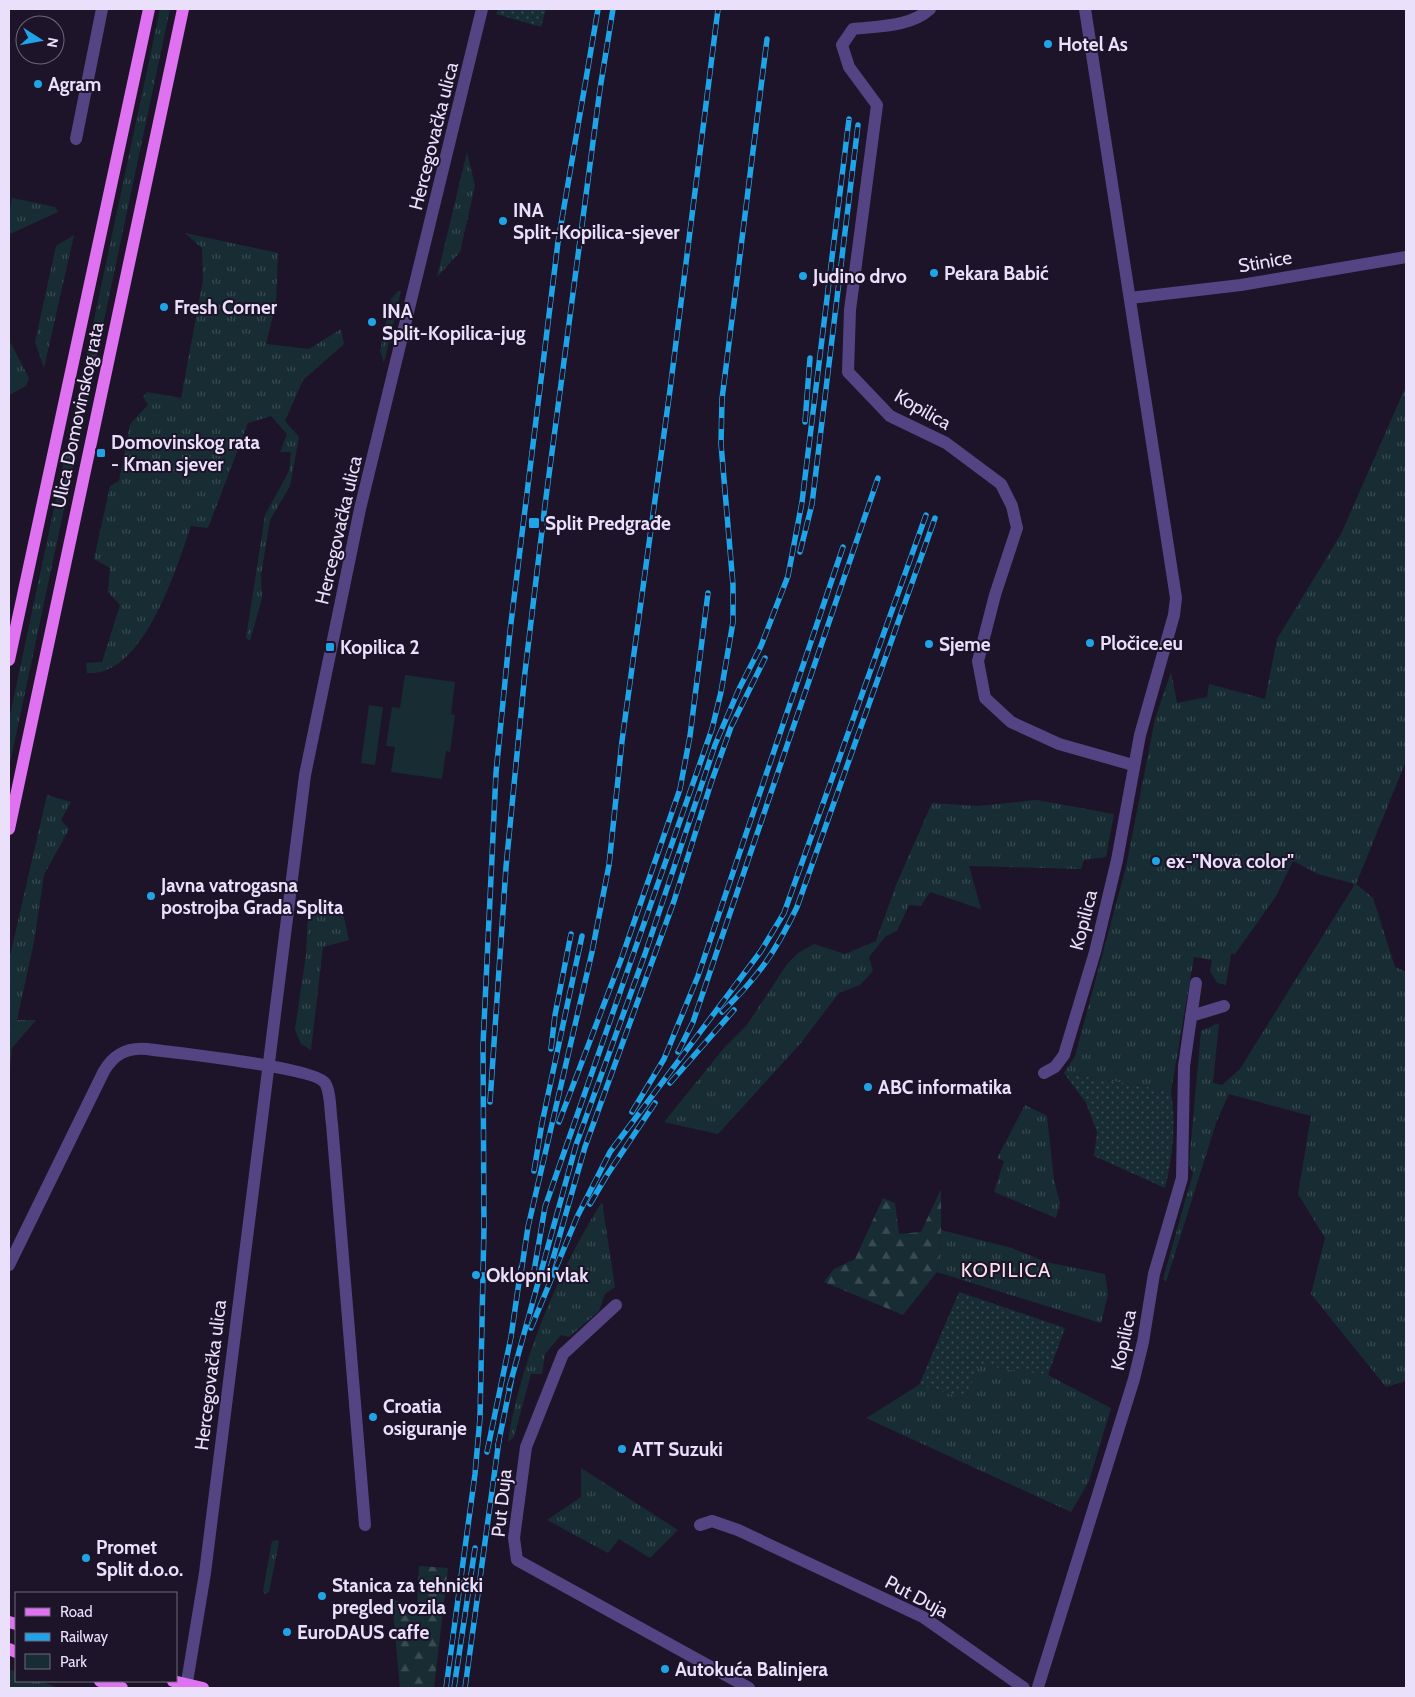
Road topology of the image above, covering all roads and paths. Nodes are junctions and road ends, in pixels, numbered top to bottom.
1 (102, 9) edge
2 (149, 9) edge
3 (183, 9) edge
4 (482, 9) edge
5 (930, 9) edge
6 (1085, 9) edge
7 (76, 138) dead end
8 (1406, 257) edge
9 (1130, 298) junction
10 (9, 660) edge
11 (1133, 765) junction
12 (9, 829) edge
13 (1196, 983) dead end
14 (1224, 1006) dead end
15 (1191, 1016) junction
16 (270, 1066) junction
17 (1044, 1073) dead end
18 (9, 1265) edge
19 (616, 1305) dead end
20 (365, 1525) dead end
21 (700, 1525) dead end
22 (103, 1682) edge
23 (187, 1686) edge
24 (122, 1688) edge
25 (203, 1688) edge
26 (749, 1688) edge
27 (1024, 1688) edge
28 (1037, 1688) edge

1 - 7 street
2 - 10 main road, Ulica Domovinskog rata
3 - 12 main road, Ulica Domovinskog rata
4 - 16 street, Hercegovačka ulica
5 - 11 street, Kopilica
6 - 9 street, Kopilica
8 - 9 street, Stinice
9 - 11 street, Kopilica
11 - 17 street, Kopilica
13 - 15 street, Kopilica
14 - 15 street
15 - 28 street, Kopilica
16 - 18 street
16 - 20 street
16 - 23 street, Hercegovačka ulica
19 - 26 street, Put Duja
21 - 27 street, Put Duja
22 - 24 main road
23 - 25 main road

